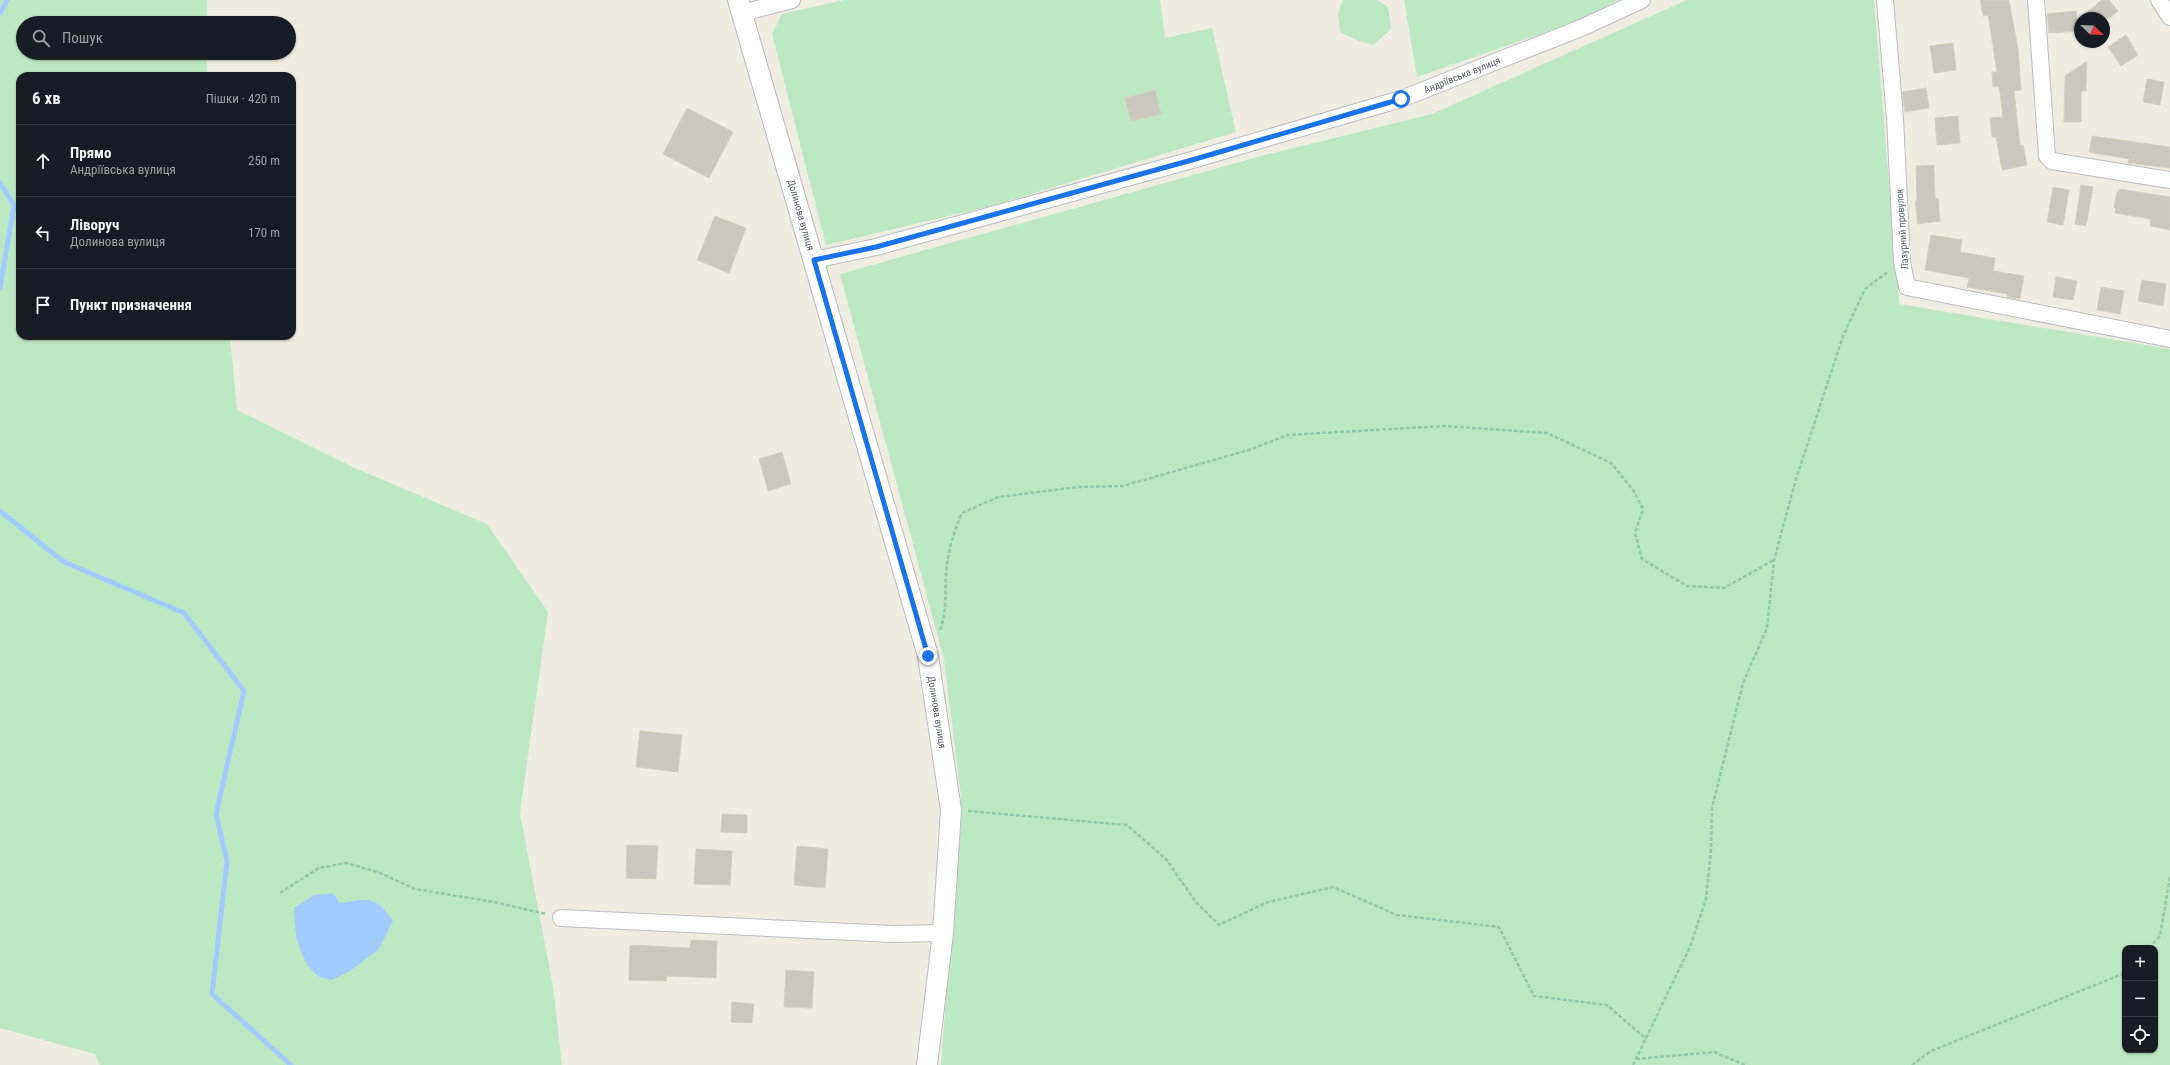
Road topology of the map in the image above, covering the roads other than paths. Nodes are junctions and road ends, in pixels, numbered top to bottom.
1 (792, 0) edge
2 (1642, 0) edge
3 (1885, 0) edge
4 (2036, 0) edge
5 (2159, 0) edge
6 (740, 6) edge
7 (2170, 17) edge
8 (2170, 180) edge
9 (814, 260) junction
10 (2170, 339) edge
11 (561, 918) road end
12 (943, 933) junction
13 (927, 1065) edge

1 - 6 street
2 - 9 street, Андріївська вулиця
3 - 10 street, Лазурний провулок
4 - 8 street
5 - 7 street
6 - 9 street, Долинова вулиця
9 - 12 street, Долинова вулиця
11 - 12 street
12 - 13 street, Долинова вулиця

